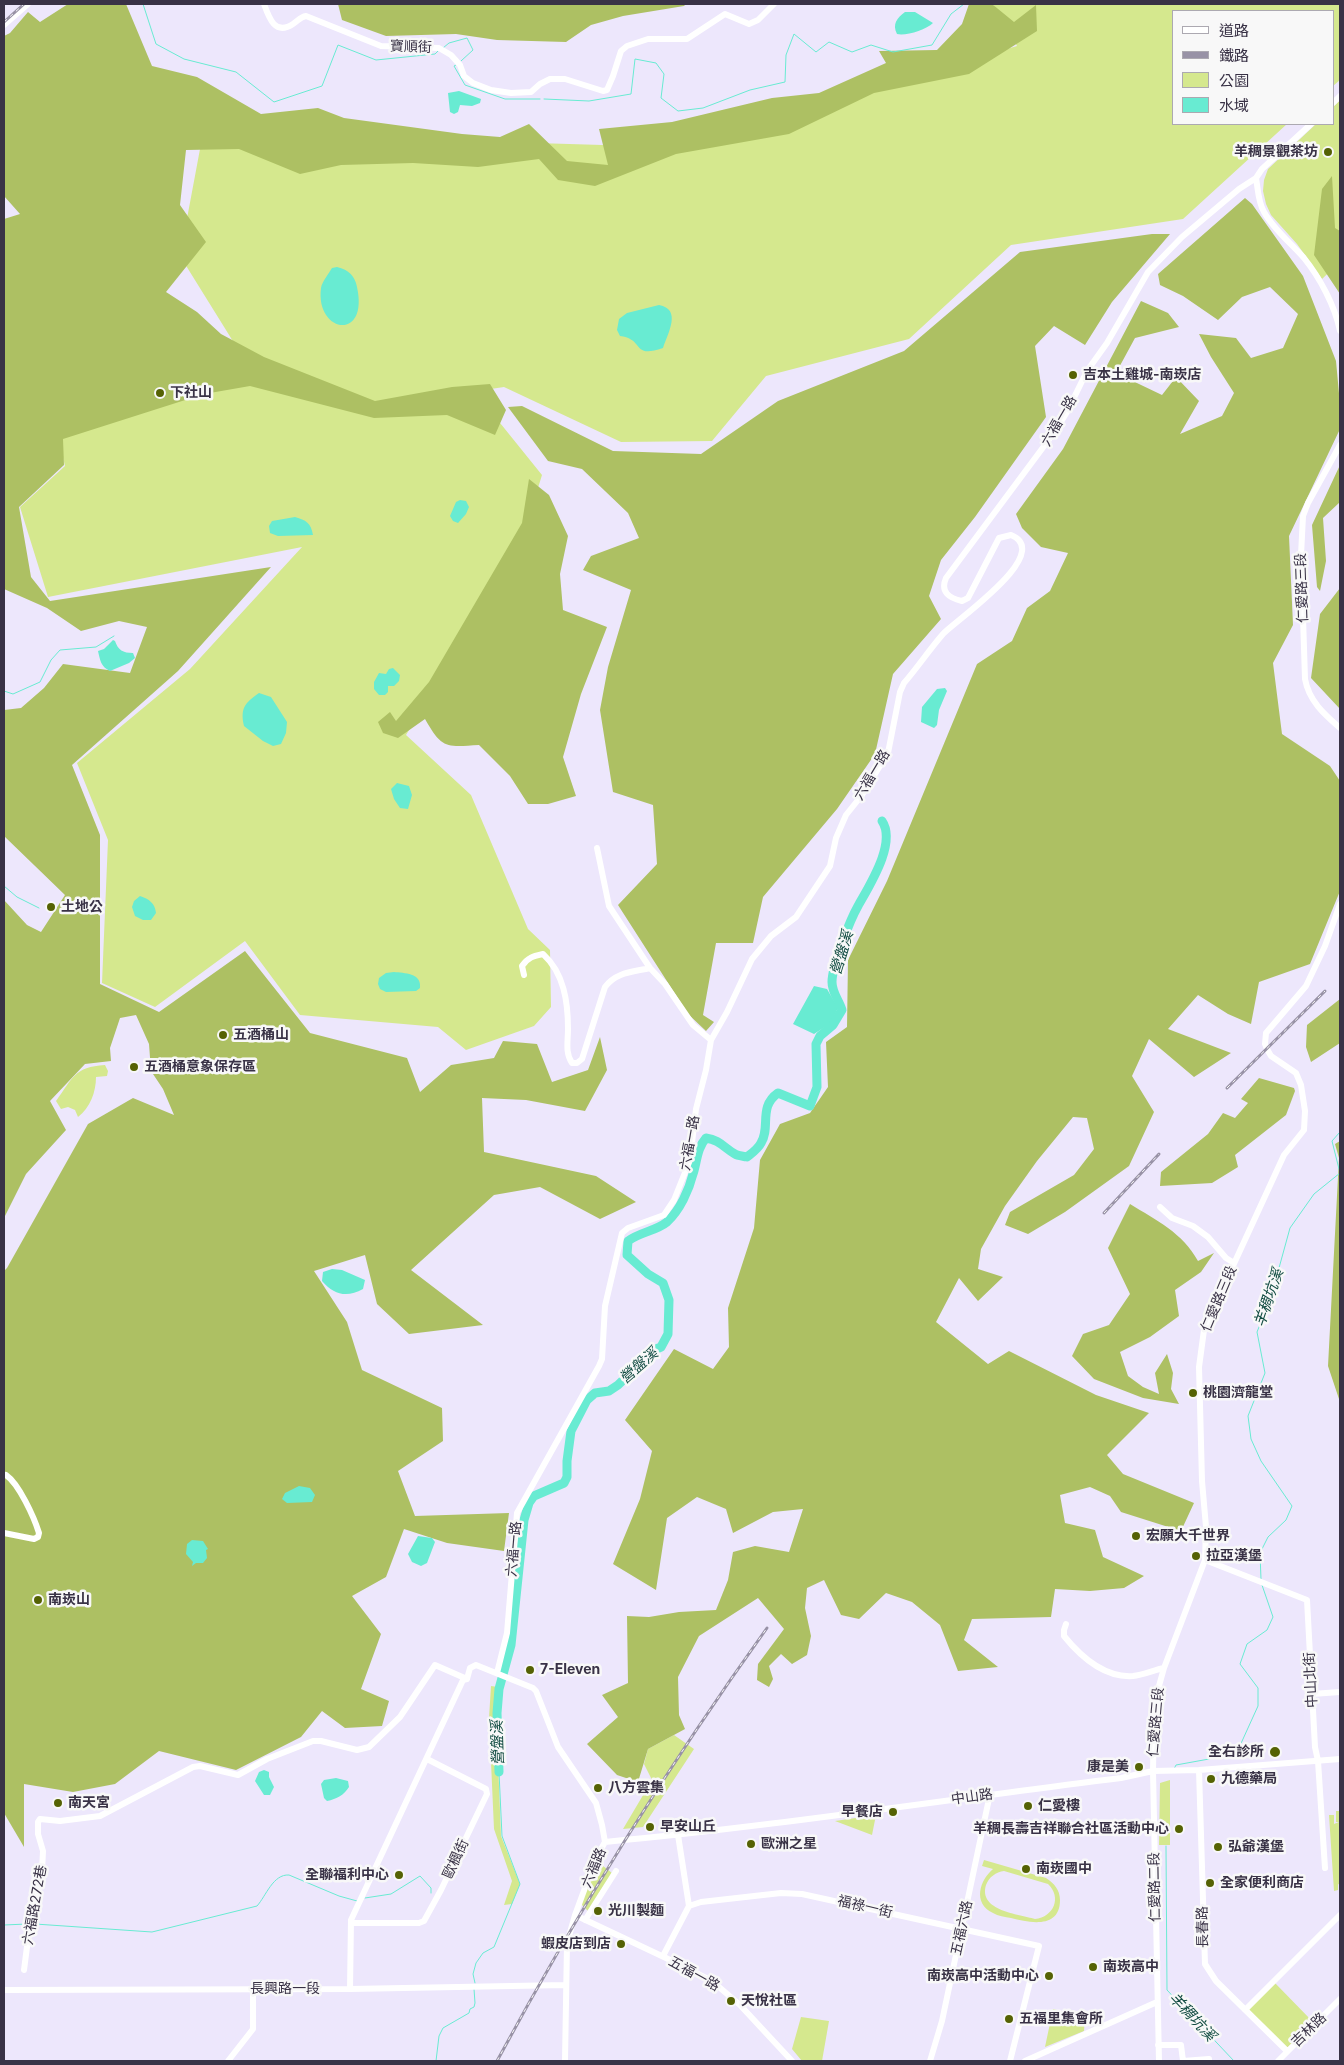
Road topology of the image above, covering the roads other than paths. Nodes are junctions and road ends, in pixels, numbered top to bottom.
1 (28, 4) edge
2 (264, 4) edge
3 (774, 4) edge
4 (4, 25) edge
5 (1310, 125) edge
6 (1256, 178) junction
7 (1340, 331) edge
8 (1340, 445) edge
9 (1340, 728) edge
10 (597, 848) dead end
11 (1340, 904) edge
12 (650, 968) junction
13 (524, 975) dead end
14 (711, 1040) junction
15 (1160, 1207) dead end
16 (1234, 1263) junction
17 (6, 1475) dead end
18 (4, 1533) edge
19 (1205, 1560) junction
20 (1066, 1624) dead end
21 (1164, 1668) junction
22 (497, 1673) junction
23 (467, 1679) junction
24 (1340, 1692) edge
25 (1312, 1694) junction
26 (427, 1759) junction
27 (1340, 1759) edge
28 (1318, 1761) junction
29 (1199, 1770) junction
30 (1153, 1771) junction
31 (990, 1794) junction
32 (678, 1835) junction
33 (605, 1842) junction
34 (1325, 1868) dead end
35 (616, 1871) dead end
36 (689, 1906) junction
37 (575, 1915) junction
38 (1340, 1915) edge
39 (585, 1920) junction
40 (350, 1923) junction
41 (962, 1930) junction
42 (663, 1956) junction
43 (24, 1970) dead end
44 (565, 1985) junction
45 (253, 1989) junction
46 (350, 1989) junction
47 (4, 1990) edge
48 (1340, 1999) edge
49 (1157, 2002) junction
50 (1245, 2010) junction
51 (1158, 2045) junction
52 (1287, 2052) junction
53 (1210, 2059) dead end
54 (228, 2061) edge
55 (565, 2061) edge
56 (792, 2061) edge
57 (930, 2061) edge
58 (1010, 2061) edge
59 (1025, 2061) edge
60 (1159, 2061) edge
61 (1278, 2061) edge

1 - 4 street
2 - 3 street, 寶順街
5 - 6 street, 六福一路
6 - 7 street
6 - 14 street, 六福一路
8 - 9 street, 仁愛路三段
10 - 12 street
11 - 16 street, 仁愛路三段
12 - 13 street
12 - 14 street
14 - 22 street, 六福一路
15 - 16 street
16 - 19 street, 仁愛路三段
17 - 18 street
19 - 21 street, 仁愛路三段
19 - 25 street, 中山北街
20 - 21 street
21 - 30 street, 仁愛路三段
22 - 23 street
22 - 33 street, 六福路
23 - 26 street
23 - 43 street, 六福路272巷
24 - 25 street
25 - 28 street, 中山北街
26 - 40 street
26 - 40 street, 歐楓街
27 - 28 street, 中山路
28 - 29 street, 中山路
28 - 34 street, 中山北街
29 - 30 street, 中山路
29 - 50 street, 長春路
30 - 31 street, 中山路
30 - 49 street, 仁愛路二段
31 - 32 street, 中山路
31 - 41 street, 五福六路
32 - 33 street, 中山路
32 - 36 street
33 - 37 street, 六福路
35 - 39 street
36 - 41 street, 福祿一街
36 - 42 street
37 - 39 street, 五福一路
37 - 44 street, 六福路
38 - 50 street
39 - 42 street, 五福一路
40 - 46 street
41 - 57 street, 五福六路
41 - 58 street, 福祿一街
42 - 56 street, 五福一路
44 - 46 street, 長興路一段
44 - 55 street, 六福路
45 - 46 street, 長興路一段
45 - 47 street, 長興路一段
45 - 54 street
48 - 52 street, 吉林路
49 - 51 street, 仁愛路二段
49 - 59 street
50 - 52 street, 長春路
51 - 53 street
51 - 60 street, 仁愛路二段
52 - 61 street, 吉林路

